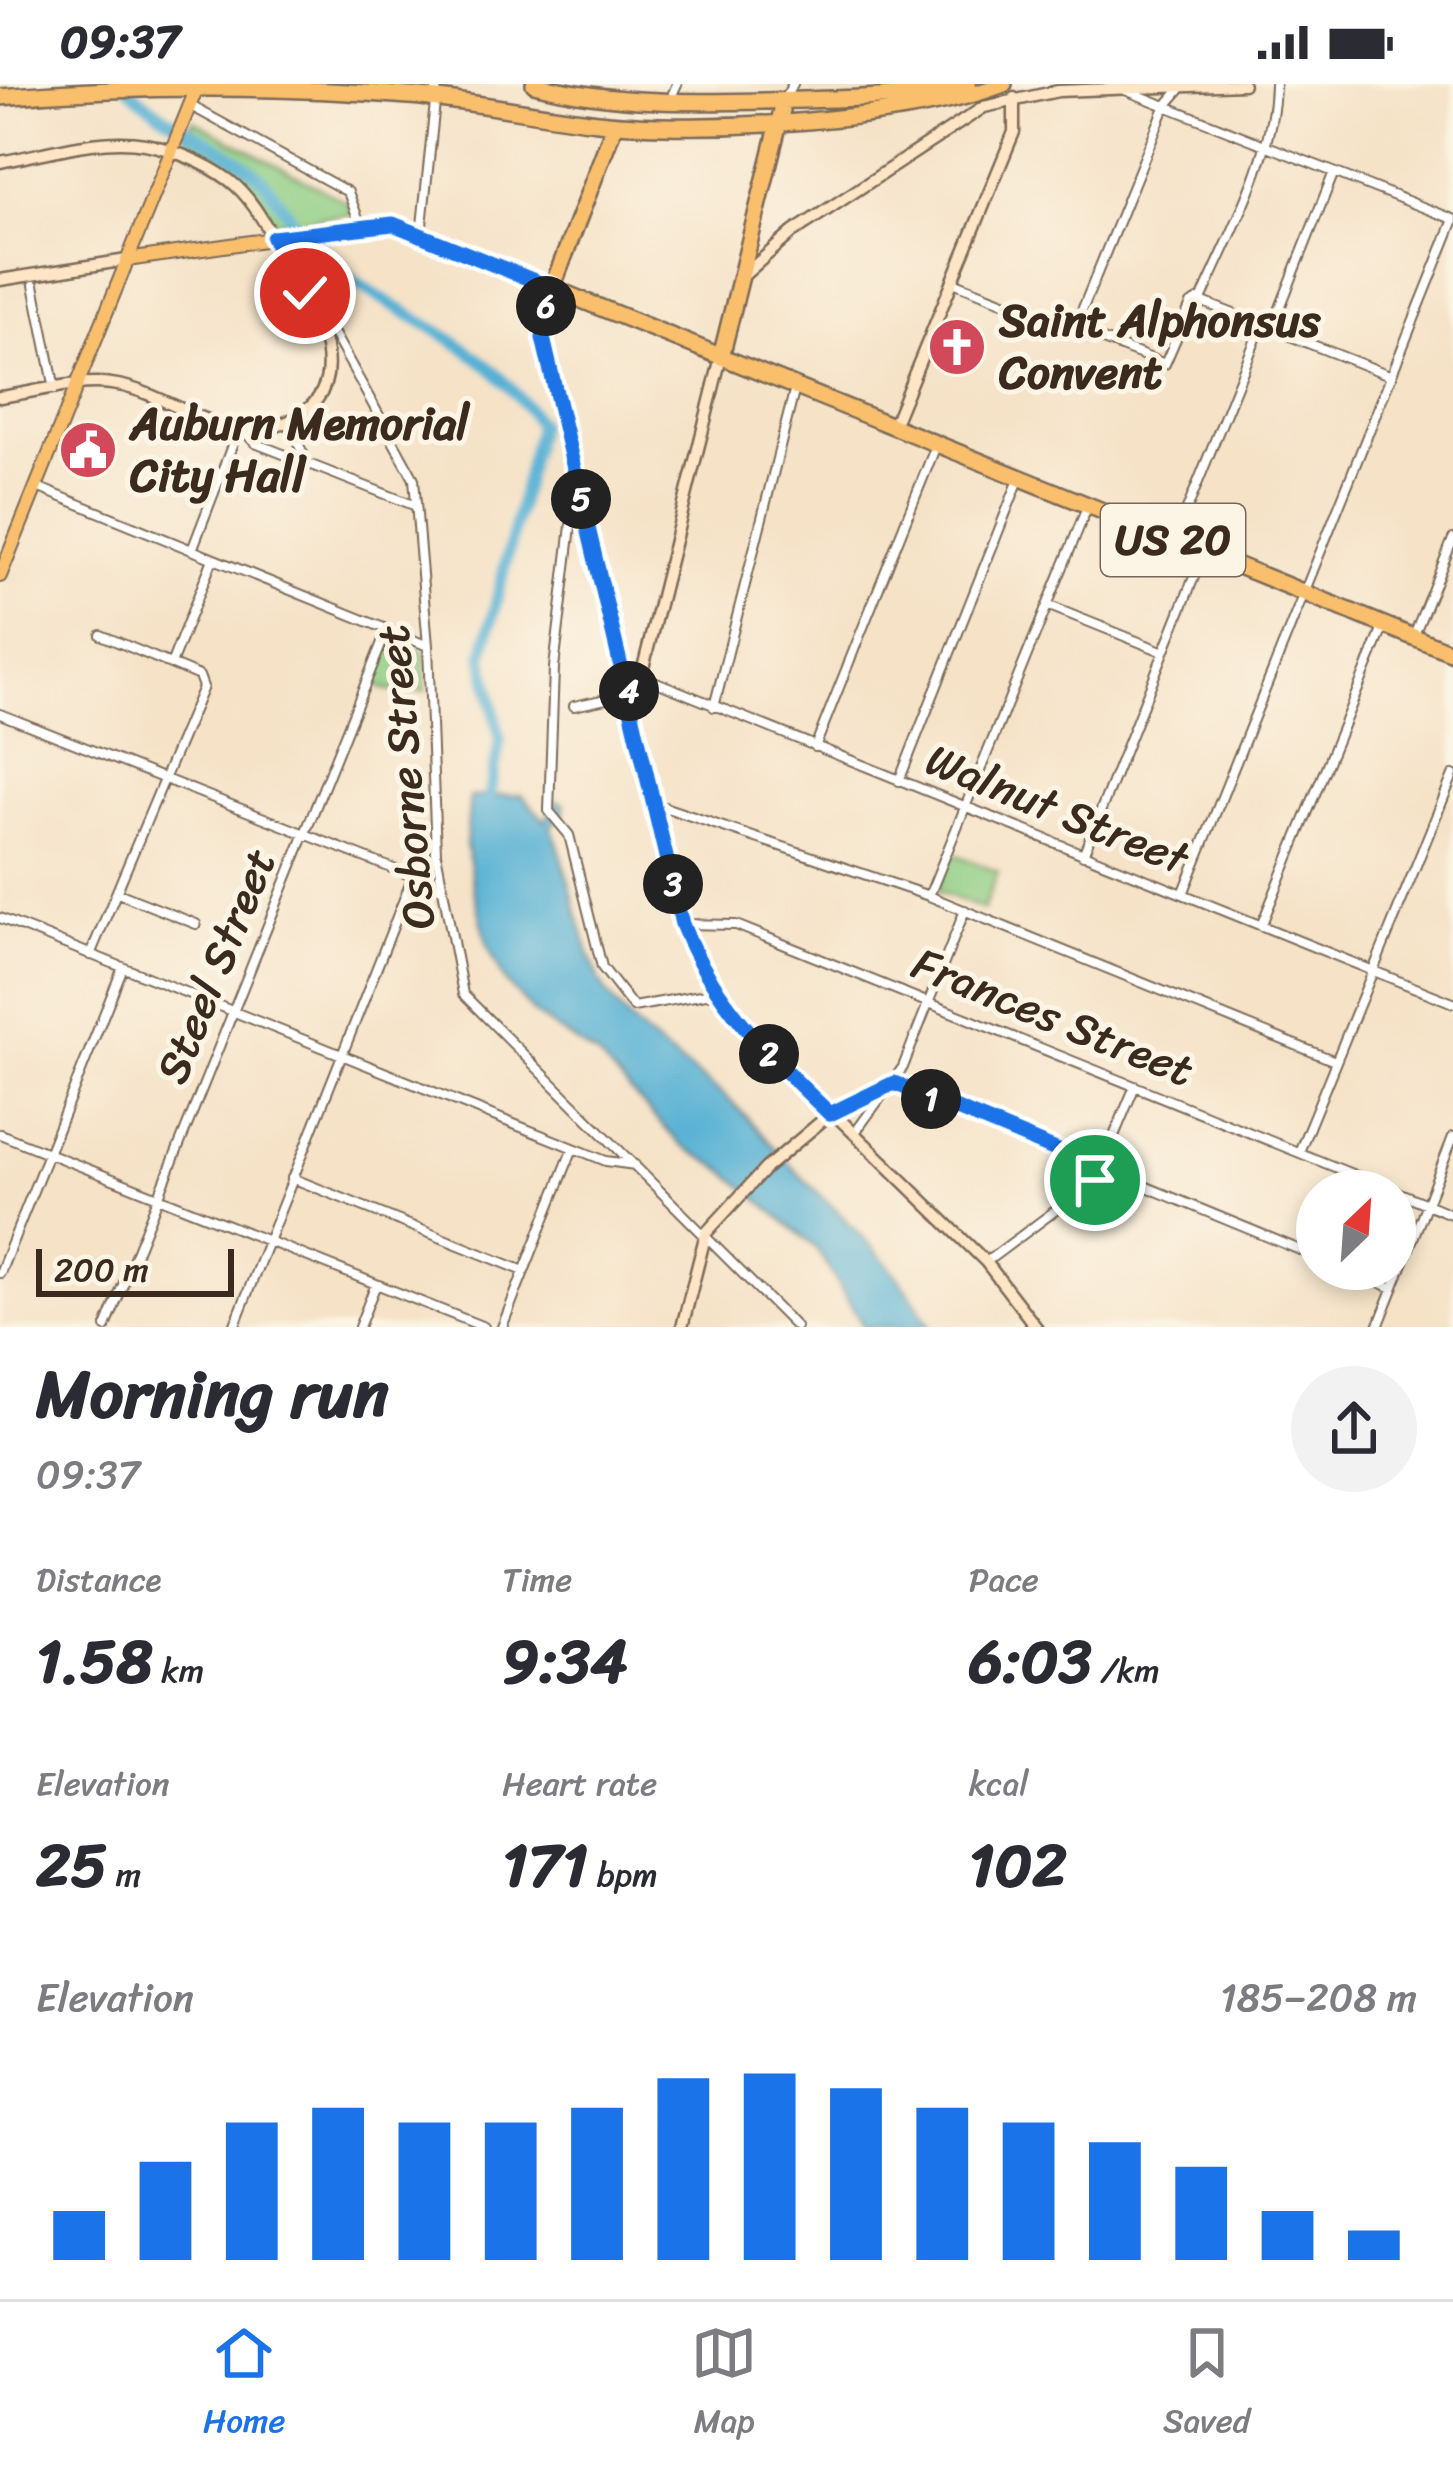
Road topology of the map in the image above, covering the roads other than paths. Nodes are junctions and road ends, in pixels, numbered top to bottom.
1 (534, 84) edge
2 (793, 84) edge
3 (968, 84) edge
4 (1243, 84) edge
5 (1275, 84) edge
6 (198, 85) edge
7 (1183, 85) edge
8 (134, 86) edge
9 (116, 87) edge
10 (1123, 89) junction
11 (436, 91) edge
12 (1009, 91) edge
13 (673, 94) edge
14 (0, 97) edge
15 (784, 100) junction
16 (191, 106) junction
17 (1166, 106) junction
18 (782, 119) junction
19 (615, 124) junction
20 (1264, 144) junction
21 (173, 146) junction
22 (0, 161) edge
23 (1334, 172) junction
24 (1453, 220) edge
25 (361, 226) junction
26 (754, 227) junction
27 (421, 235) junction
28 (788, 236) junction
29 (273, 238) junction
30 (127, 260) junction
31 (0, 280) edge
32 (953, 282) junction
33 (34, 285) dead end
34 (739, 287) junction
35 (552, 288) junction
36 (1198, 300) junction
37 (323, 325) junction
38 (1267, 326) junction
39 (1074, 330) junction
40 (721, 357) junction
41 (1392, 376) junction
42 (77, 385) junction
43 (795, 386) junction
44 (55, 389) junction
45 (0, 398) edge
46 (288, 422) junction
47 (893, 426) junction
48 (241, 430) junction
49 (937, 443) junction
50 (313, 466) junction
51 (1020, 477) junction
52 (577, 482) junction
53 (35, 487) junction
54 (1088, 505) junction
55 (416, 506) junction
56 (1453, 539) edge
57 (1174, 540) junction
58 (192, 550) junction
59 (1204, 552) junction
60 (213, 559) junction
61 (0, 576) edge
62 (1305, 592) junction
63 (1047, 605) junction
64 (1384, 625) junction
65 (387, 630) junction
66 (101, 635) dead end
67 (1414, 637) junction
68 (428, 646) junction
69 (1164, 652) junction
70 (1453, 652) edge
71 (171, 664) junction
72 (631, 676) junction
73 (629, 694) junction
74 (574, 706) dead end
75 (714, 706) junction
76 (0, 714) edge
77 (637, 727) junction
78 (815, 747) junction
79 (1453, 775) edge
80 (166, 781) junction
81 (898, 781) junction
82 (655, 804) junction
83 (964, 807) junction
84 (304, 836) junction
85 (1083, 855) junction
86 (412, 879) junction
87 (442, 888) junction
88 (118, 892) junction
89 (1183, 895) junction
90 (928, 896) junction
91 (965, 910) junction
92 (0, 918) edge
93 (196, 924) dead end
94 (682, 924) junction
95 (1261, 926) junction
96 (90, 955) junction
97 (123, 968) junction
98 (1372, 971) junction
99 (717, 992) junction
100 (928, 1001) junction
101 (1453, 1003) edge
102 (234, 1012) junction
103 (341, 1055) junction
104 (1335, 1061) junction
105 (893, 1086) junction
106 (1135, 1086) junction
107 (830, 1114) junction
108 (0, 1134) edge
109 (853, 1135) junction
110 (1453, 1137) edge
111 (573, 1148) junction
112 (1299, 1152) junction
113 (48, 1154) junction
114 (637, 1166) junction
115 (1102, 1169) junction
116 (1343, 1170) edge
117 (292, 1178) junction
118 (159, 1197) junction
119 (1416, 1200) edge
120 (1426, 1204) junction
121 (1453, 1215) edge
122 (1416, 1229) edge
123 (706, 1233) junction
124 (267, 1240) junction
125 (1296, 1248) edge
126 (986, 1262) junction
127 (524, 1270) junction
128 (0, 1273) edge
129 (376, 1284) junction
130 (1392, 1290) edge
131 (106, 1327) edge
132 (234, 1327) edge
133 (359, 1327) edge
134 (484, 1327) edge
135 (502, 1327) edge
136 (682, 1327) edge
137 (796, 1327) edge
138 (1036, 1327) edge
139 (1378, 1327) edge

1 - 13 highway
2 - 15 street
3 - 15 highway
4 - 7 street
5 - 20 street
6 - 8 highway
6 - 11 highway
6 - 16 main road
7 - 10 street
7 - 17 street
8 - 9 highway
9 - 14 highway
10 - 12 street
10 - 17 street
11 - 19 highway
11 - 27 street
12 - 18 highway
12 - 28 street
12 - 32 street
13 - 15 highway
13 - 19 highway
15 - 18 highway
16 - 21 main road
16 - 25 street
17 - 20 street
17 - 39 street
18 - 19 highway
18 - 26 highway
19 - 35 highway
20 - 23 street
20 - 36 street
21 - 22 street
21 - 29 street
21 - 30 main road
23 - 24 street
23 - 38 street
24 - 41 street
25 - 27 main road
25 - 29 main road
26 - 28 street
26 - 34 highway
27 - 35 main road
28 - 34 street
29 - 30 main road
29 - 37 street
30 - 31 street
30 - 42 main road
32 - 39 street
32 - 47 street
33 - 44 street
34 - 40 highway
35 - 40 highway, US 20
35 - 52 street
36 - 38 street
36 - 39 street
37 - 46 street
37 - 55 street, Osborne Street
38 - 41 street
38 - 57 street
40 - 43 highway, US 20
40 - 72 street
41 - 62 street
42 - 44 street
42 - 48 street
42 - 53 main road
43 - 47 highway, US 20
43 - 75 street
44 - 45 street
46 - 48 street
46 - 50 street
47 - 49 highway, US 20
48 - 50 street
48 - 58 street
49 - 51 highway, US 20
49 - 78 street
50 - 55 street
51 - 54 highway, US 20
51 - 81 street
52 - 72 street
52 - 99 street
53 - 58 street
53 - 61 main road
54 - 57 highway, US 20
54 - 63 street
55 - 68 street, Osborne Street
56 - 67 street
57 - 59 highway, US 20
58 - 60 street
59 - 62 highway, US 20
59 - 69 street
60 - 65 street
60 - 71 street
62 - 64 highway, US 20
62 - 89 street
63 - 69 street
63 - 83 street
64 - 67 highway, US 20
64 - 95 street
65 - 68 street
65 - 84 street, Steel Street
66 - 71 street
67 - 70 highway, US 20
68 - 87 street, Osborne Street
69 - 85 street
71 - 80 street
72 - 73 street
72 - 75 street, Walnut Street
72 - 77 street
73 - 74 street
73 - 77 street
75 - 78 street, Walnut Street
76 - 80 street
77 - 82 street
78 - 81 street, Walnut Street
79 - 98 street
80 - 84 street
80 - 88 street
81 - 83 street, Walnut Street
82 - 90 street
82 - 94 street
83 - 85 street, Walnut Street
83 - 90 street
84 - 86 street
84 - 102 street, Steel Street
85 - 89 street, Walnut Street
86 - 87 street
86 - 103 street
87 - 114 street, Osborne Street
88 - 93 street
88 - 96 street
89 - 95 street, Walnut Street
90 - 91 street
91 - 100 street
91 - 104 street
92 - 96 street
94 - 99 street
94 - 100 street, Frances Street
95 - 98 street, Walnut Street
96 - 97 street
97 - 102 street
97 - 113 street
98 - 101 street, Walnut Street
98 - 104 street
99 - 107 street
100 - 105 street
100 - 106 street, Frances Street
102 - 103 street
102 - 118 street, Steel Street
103 - 111 street
103 - 117 street
104 - 112 street
105 - 107 street
105 - 109 street
105 - 115 street
106 - 112 street, Frances Street
106 - 115 street
107 - 109 street
107 - 123 street
108 - 113 street
109 - 126 street
110 - 120 street
111 - 114 street
111 - 127 street
112 - 116 street, Frances Street
113 - 118 street
113 - 128 street
114 - 123 street, Osborne Street
115 - 125 street
115 - 126 street
117 - 124 street
117 - 127 street
118 - 124 street
118 - 131 street, Steel Street
119 - 120 street, Frances Street
120 - 121 street, Frances Street
120 - 122 street
123 - 136 street
123 - 137 street, Osborne Street
124 - 129 street
124 - 132 street
126 - 138 street
127 - 135 street
129 - 133 street
129 - 134 street
130 - 139 street

